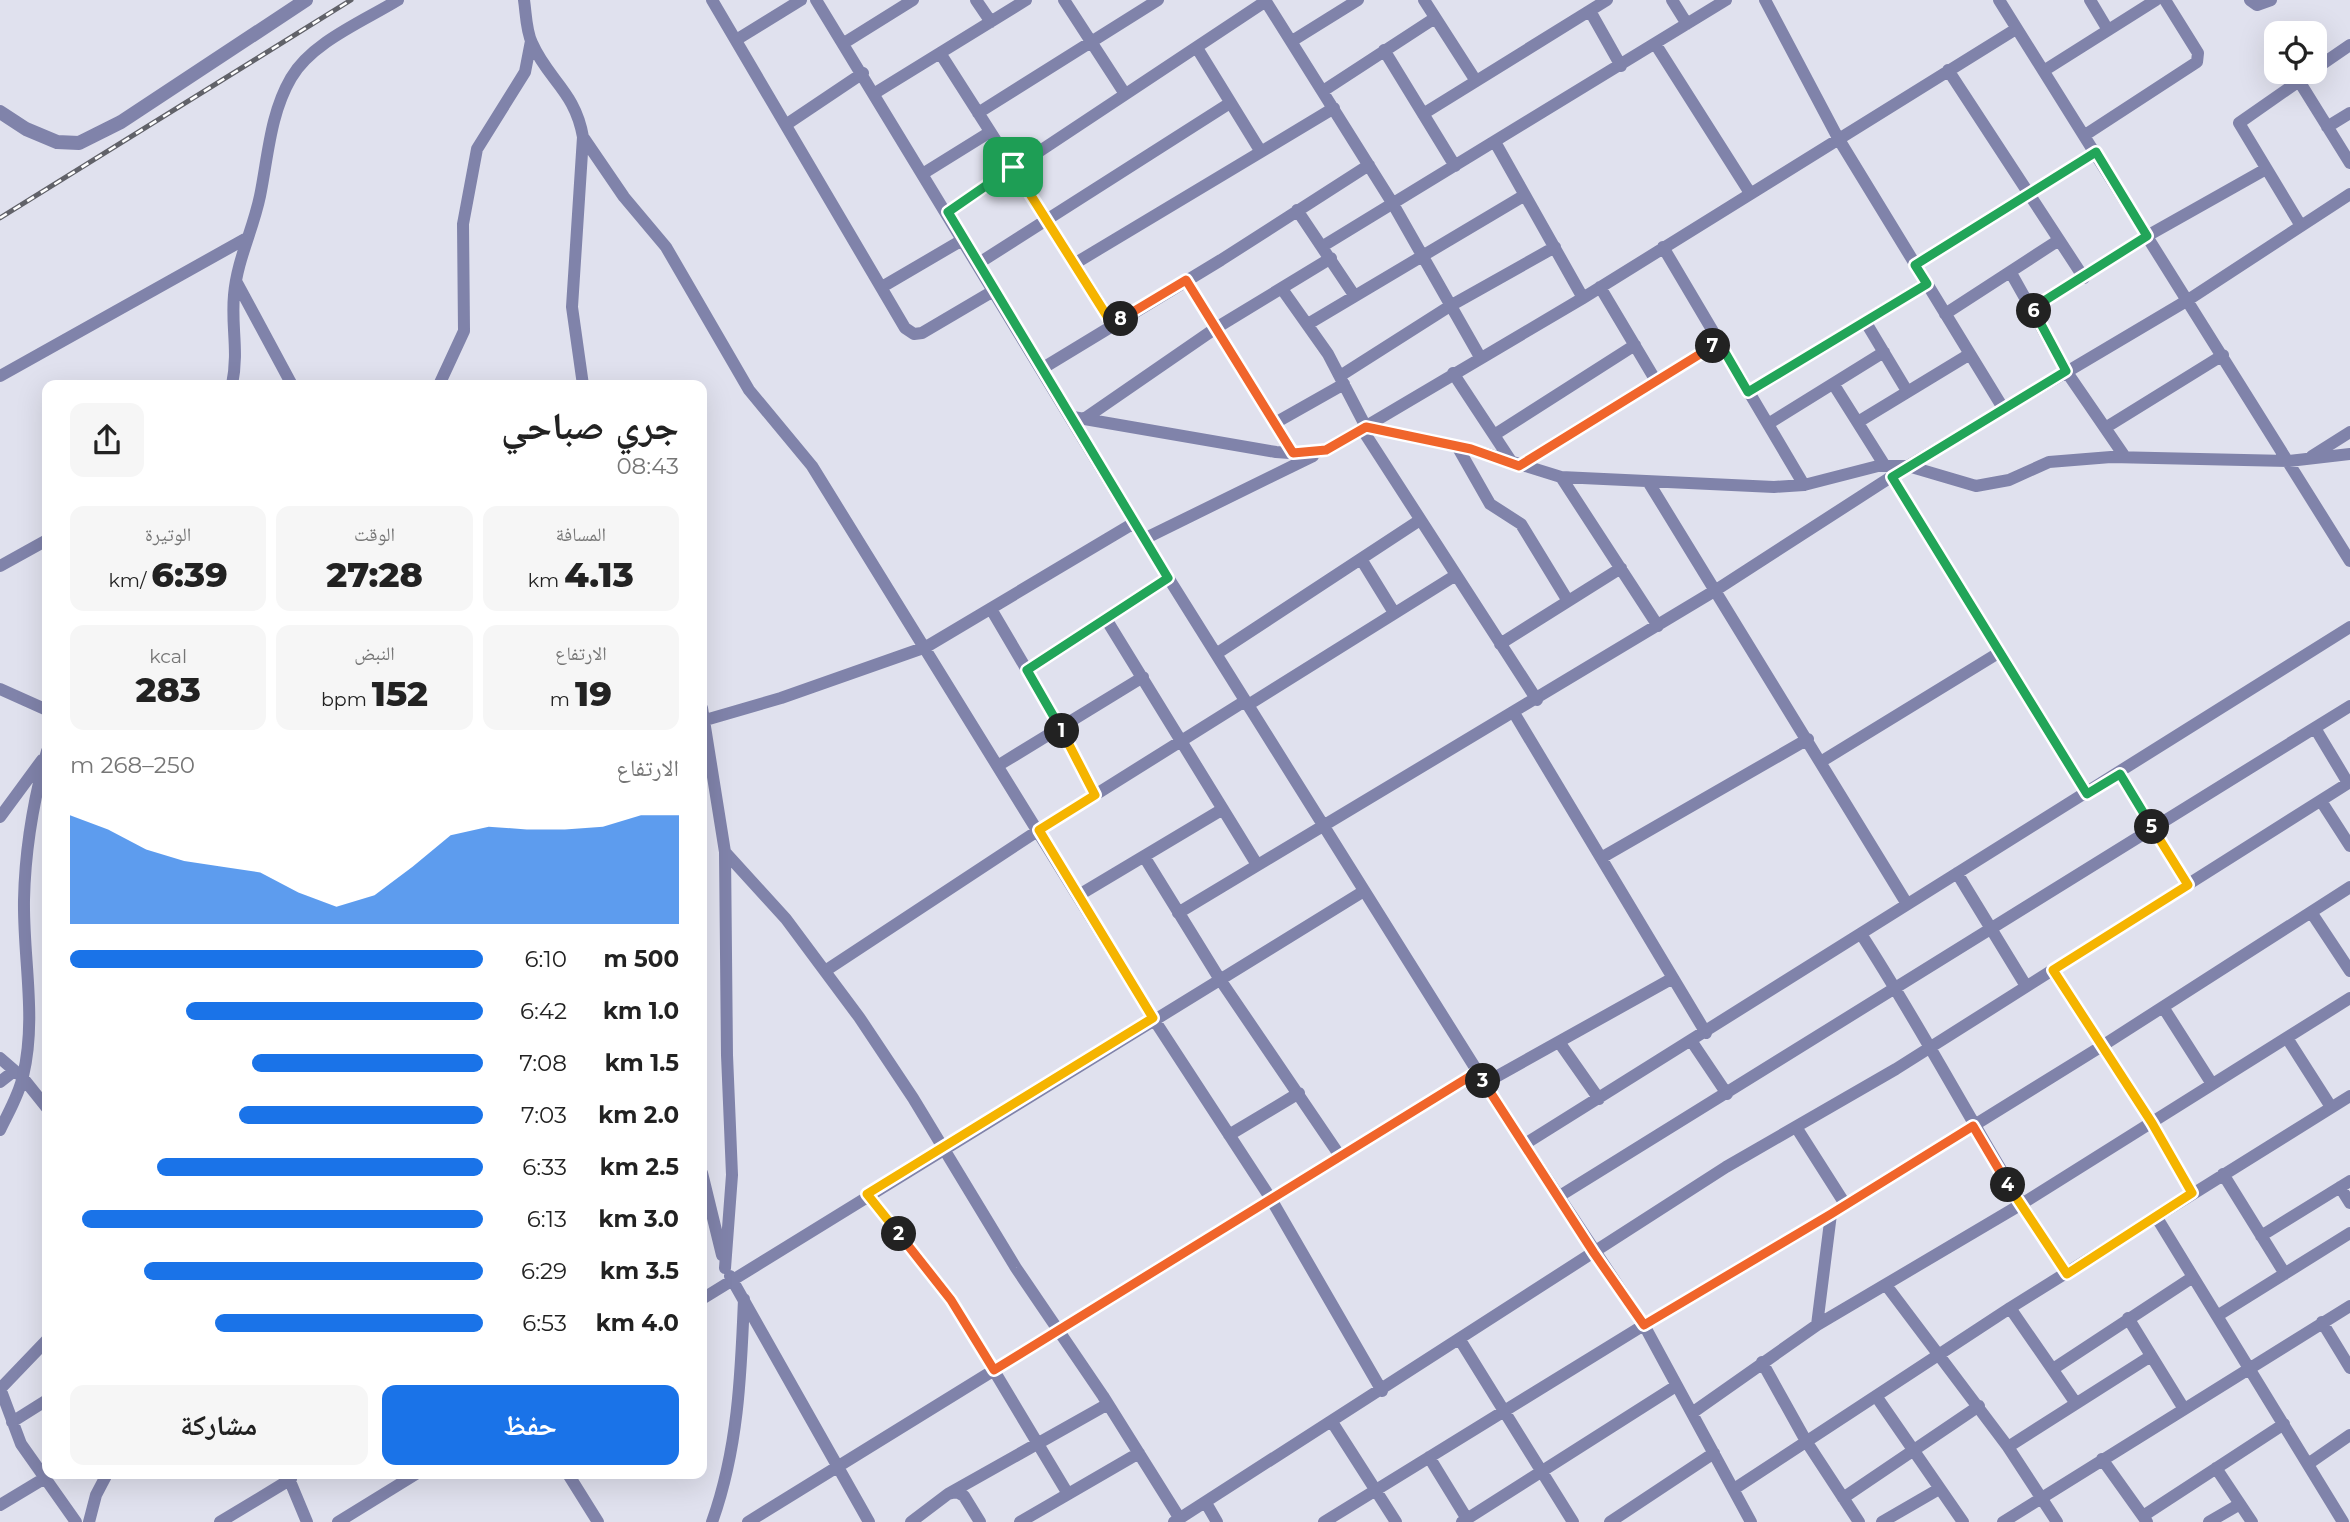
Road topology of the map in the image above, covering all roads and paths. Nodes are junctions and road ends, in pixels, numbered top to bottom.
1 (306, 0) edge
2 (398, 0) edge
3 (524, 0) edge
4 (712, 0) edge
5 (801, 0) edge
6 (817, 0) edge
7 (913, 0) edge
8 (976, 0) edge
9 (1026, 0) edge
10 (1064, 0) edge
11 (1158, 0) edge
12 (1424, 0) edge
13 (1607, 0) edge
14 (1672, 0) edge
15 (1726, 0) edge
16 (1765, 0) edge
17 (1999, 0) edge
18 (2090, 0) edge
19 (2156, 0) edge
20 (2165, 0) edge
21 (2250, 0) edge
22 (2271, 0) edge
23 (1266, 1) edge
24 (1352, 2) edge
25 (1590, 10) junction
26 (1435, 18) junction
27 (990, 22) junction
28 (1687, 24) junction
29 (2016, 29) junction
30 (2108, 30) junction
31 (736, 40) junction
32 (531, 41) junction
33 (1091, 41) junction
34 (1292, 41) junction
35 (844, 43) junction
36 (1656, 45) junction
37 (2350, 45) edge
38 (1197, 48) junction
39 (1384, 50) junction
40 (940, 53) junction
41 (2327, 62) edge
42 (1621, 66) junction
43 (1948, 70) junction
44 (2045, 70) junction
45 (863, 73) junction
46 (1476, 80) junction
47 (2295, 84) edge
48 (2301, 84) edge
49 (1323, 90) junction
50 (875, 93) junction
51 (1125, 94) junction
52 (1230, 103) junction
53 (1334, 108) junction
54 (0, 112) edge
55 (978, 113) junction
56 (2350, 113) edge
57 (1423, 114) junction
58 (787, 124) junction
59 (2327, 127) junction
60 (990, 132) junction
61 (2085, 135) junction
62 (583, 137) junction
63 (1838, 138) junction
64 (1495, 142) junction
65 (1261, 152) junction
66 (2096, 152) junction
67 (2350, 163) edge
68 (1369, 165) junction
69 (1455, 166) junction
70 (1013, 167) junction
71 (2266, 169) junction
72 (924, 173) junction
73 (1749, 193) junction
74 (1525, 194) junction
75 (2030, 194) junction
76 (2350, 194) edge
77 (1393, 204) junction
78 (1297, 210) junction
79 (948, 212) junction
80 (1046, 220) junction
81 (2301, 226) junction
82 (2147, 236) junction
83 (245, 239) junction
84 (964, 239) junction
85 (2059, 240) junction
86 (1323, 246) junction
87 (1555, 247) junction
88 (1663, 247) junction
89 (1422, 256) junction
90 (1331, 258) junction
91 (979, 263) junction
92 (1074, 264) junction
93 (1915, 265) junction
94 (2011, 274) junction
95 (2084, 278) junction
96 (1186, 280) junction
97 (236, 281) junction
98 (1927, 284) junction
99 (882, 287) junction
100 (1600, 287) junction
101 (1282, 289) junction
102 (995, 290) junction
103 (1354, 295) junction
104 (1583, 298) junction
105 (2188, 300) junction
106 (1450, 306) junction
107 (2033, 308) junction
108 (1945, 314) junction
109 (1865, 321) junction
110 (1112, 324) junction
111 (1308, 324) junction
112 (1216, 328) junction
113 (1719, 342) junction
114 (1635, 345) junction
115 (1884, 352) junction
116 (1970, 354) junction
117 (2223, 355) junction
118 (1480, 357) junction
119 (1043, 368) junction
120 (2066, 371) junction
121 (1453, 373) junction
122 (0, 376) edge
123 (233, 380) edge
124 (289, 380) edge
125 (441, 380) edge
126 (582, 380) edge
127 (1342, 380) junction
128 (1656, 381) junction
129 (1834, 385) junction
130 (1907, 391) junction
131 (1748, 392) junction
132 (2003, 408) junction
133 (1078, 418) junction
134 (1858, 422) junction
135 (1275, 423) junction
136 (1768, 424) junction
137 (1364, 428) junction
138 (2105, 428) junction
139 (2350, 432) edge
140 (1494, 435) junction
141 (1458, 446) junction
142 (1326, 450) junction
143 (1293, 453) junction
144 (2350, 454) edge
145 (2125, 457) junction
146 (2306, 459) junction
147 (2288, 461) junction
148 (1516, 465) junction
149 (1908, 466) junction
150 (1889, 471) junction
151 (1561, 477) junction
152 (1649, 483) junction
153 (1804, 485) junction
154 (1420, 520) junction
155 (1134, 523) junction
156 (1144, 539) junction
157 (42, 543) edge
158 (1362, 559) junction
159 (2350, 561) edge
160 (0, 566) edge
161 (1621, 568) junction
162 (1456, 575) junction
163 (1168, 578) junction
164 (1716, 590) junction
165 (1568, 601) junction
166 (991, 609) junction
167 (1393, 611) junction
168 (1106, 619) junction
169 (1658, 626) junction
170 (2350, 627) edge
171 (1500, 644) junction
172 (926, 647) junction
173 (2000, 652) junction
174 (1216, 654) junction
175 (1027, 670) junction
176 (1143, 677) junction
177 (0, 689) edge
178 (1537, 700) junction
179 (1247, 703) junction
180 (2350, 706) edge
181 (42, 708) edge
182 (1514, 713) junction
183 (707, 716) edge
184 (1061, 728) junction
185 (2315, 728) junction
186 (1808, 739) junction
187 (1183, 741) junction
188 (707, 742) edge
189 (42, 760) edge
190 (1822, 761) junction
191 (999, 765) junction
192 (2120, 774) junction
193 (42, 779) edge
194 (2349, 783) edge
195 (2087, 794) junction
196 (1095, 795) junction
197 (2321, 801) junction
198 (1223, 809) junction
199 (0, 817) edge
200 (1324, 826) junction
201 (2153, 828) junction
202 (1039, 830) junction
203 (2350, 846) edge
204 (725, 852) junction
205 (1145, 858) junction
206 (1601, 859) junction
207 (1256, 863) junction
208 (1957, 873) junction
209 (2188, 885) junction
210 (2350, 887) edge
211 (1364, 891) junction
212 (1079, 895) junction
213 (1908, 904) junction
214 (2311, 912) junction
215 (1178, 913) junction
216 (1989, 927) junction
217 (1861, 934) junction
218 (2053, 970) junction
219 (825, 971) junction
220 (2350, 971) edge
221 (1219, 978) junction
222 (1673, 978) junction
223 (1895, 986) junction
224 (2026, 986) junction
225 (2350, 998) edge
226 (2163, 1007) junction
227 (1153, 1018) junction
228 (1706, 1033) junction
229 (2287, 1038) junction
230 (1559, 1042) junction
231 (1692, 1042) junction
232 (2102, 1046) junction
233 (1930, 1047) junction
234 (0, 1058) edge
235 (18, 1074) junction
236 (1481, 1077) junction
237 (0, 1082) edge
238 (2212, 1084) junction
239 (42, 1089) edge
240 (1299, 1093) junction
241 (36, 1094) junction
242 (1727, 1094) junction
243 (2350, 1096) edge
244 (1599, 1099) junction
245 (42, 1102) edge
246 (2332, 1107) junction
247 (2152, 1123) junction
248 (1796, 1126) junction
249 (1973, 1126) junction
250 (0, 1130) edge
251 (1229, 1135) junction
252 (1525, 1144) junction
253 (943, 1148) junction
254 (1340, 1156) junction
255 (2223, 1174) junction
256 (2345, 1184) edge
257 (2192, 1193) junction
258 (707, 1194) edge
259 (867, 1194) junction
260 (1558, 1196) junction
261 (1271, 1199) junction
262 (2350, 1203) edge
263 (1845, 1204) junction
264 (2020, 1205) junction
265 (1831, 1214) junction
266 (2157, 1218) junction
267 (2350, 1233) edge
268 (2261, 1236) junction
269 (1594, 1253) junction
270 (725, 1268) junction
271 (2285, 1273) junction
272 (2067, 1274) junction
273 (2193, 1277) junction
274 (733, 1280) junction
275 (1886, 1285) junction
276 (707, 1296) edge
277 (744, 1299) junction
278 (2350, 1306) edge
279 (2010, 1308) junction
280 (2217, 1316) junction
281 (2128, 1318) junction
282 (2322, 1322) junction
283 (1644, 1325) junction
284 (1817, 1325) junction
285 (1057, 1331) junction
286 (1460, 1340) junction
287 (42, 1345) edge
288 (1940, 1356) junction
289 (2151, 1356) junction
290 (1762, 1362) junction
291 (2250, 1368) junction
292 (2350, 1368) edge
293 (2053, 1369) junction
294 (994, 1370) junction
295 (1676, 1386) junction
296 (0, 1388) edge
297 (1382, 1391) junction
298 (1876, 1396) junction
299 (2075, 1402) junction
300 (42, 1403) edge
301 (1108, 1405) junction
302 (1979, 1406) junction
303 (2184, 1409) junction
304 (1502, 1411) junction
305 (1692, 1413) junction
306 (12, 1422) junction
307 (1332, 1422) junction
308 (2284, 1424) junction
309 (2350, 1435) edge
310 (1038, 1441) junction
311 (1806, 1441) junction
312 (2008, 1447) junction
313 (1913, 1452) junction
314 (1139, 1453) junction
315 (1714, 1453) junction
316 (1429, 1457) junction
317 (2102, 1459) junction
318 (2308, 1464) junction
319 (838, 1468) junction
320 (2216, 1468) junction
321 (1542, 1473) junction
322 (42, 1474) edge
323 (43, 1479) edge
324 (46, 1479) edge
325 (104, 1479) edge
326 (284, 1479) edge
327 (290, 1479) edge
328 (408, 1479) edge
329 (571, 1479) edge
330 (1375, 1489) junction
331 (1734, 1489) junction
332 (1938, 1489) junction
333 (948, 1494) junction
334 (1068, 1494) junction
335 (2042, 1496) junction
336 (1843, 1498) junction
337 (1206, 1503) junction
338 (2240, 1504) junction
339 (0, 1505) edge
340 (2145, 1519) edge
341 (865, 1520) edge
342 (1177, 1520) edge
343 (1464, 1520) edge
344 (2347, 1521) edge
345 (76, 1522) edge
346 (89, 1522) edge
347 (220, 1522) edge
348 (307, 1522) edge
349 (338, 1522) edge
350 (598, 1522) edge
351 (712, 1522) edge
352 (748, 1522) edge
353 (911, 1522) edge
354 (980, 1522) edge
355 (1020, 1522) edge
356 (1217, 1522) edge
357 (1324, 1522) edge
358 (1396, 1522) edge
359 (1573, 1522) edge
360 (1609, 1522) edge
361 (1751, 1522) edge
362 (1858, 1522) edge
363 (1882, 1522) edge
364 (1963, 1522) edge
365 (2003, 1522) edge
366 (2057, 1522) edge
367 (2209, 1522) edge
368 (2252, 1522) edge

1 - 54 street
2 - 83 street
3 - 32 street
4 - 31 street
5 - 31 street
6 - 35 street
7 - 35 street
8 - 27 street
9 - 27 street
10 - 33 street
11 - 33 street
12 - 26 street
13 - 25 street
14 - 28 street
15 - 28 street
16 - 63 street
17 - 29 street
18 - 30 street
19 - 30 street
20 - 61 street
21 - 22 street
23 - 34 street
23 - 38 street
24 - 34 street
25 - 42 street
25 - 46 street
26 - 39 street
26 - 46 street
27 - 40 street
28 - 36 street
29 - 43 street
29 - 44 street
30 - 44 street
31 - 58 street
32 - 62 street
32 - 125 street
33 - 51 street
33 - 55 street
34 - 49 street
35 - 45 street
36 - 42 street
36 - 73 street
37 - 41 street
38 - 51 street
38 - 52 street
39 - 49 street
39 - 57 street
40 - 50 street
40 - 55 street
42 - 64 street
43 - 63 street
43 - 75 street
44 - 61 street
45 - 50 street
45 - 58 street
46 - 57 street
47 - 71 street
48 - 59 street
49 - 53 street
50 - 72 street
51 - 70 street
52 - 65 street
52 - 80 street
53 - 65 street
53 - 68 street
55 - 60 street
56 - 59 street
57 - 69 street
58 - 99 street
59 - 67 street
60 - 70 street
60 - 72 street
61 - 66 street
62 - 126 street
62 - 172 street
63 - 73 street
63 - 93 street
64 - 69 street
64 - 74 street
65 - 92 street
66 - 75 street
66 - 82 street
68 - 77 street
68 - 78 street
69 - 77 street
70 - 79 street
70 - 80 street
71 - 81 street
71 - 82 street
72 - 79 street
73 - 88 street
74 - 87 street
74 - 89 street
75 - 85 street
75 - 93 street
76 - 81 street
77 - 86 street
77 - 89 street
78 - 86 street
78 - 96 street
79 - 84 street
80 - 91 street
80 - 92 street
81 - 105 street
82 - 95 street
82 - 105 street
83 - 97 street
83 - 122 street
84 - 91 street
84 - 99 street
85 - 94 street
85 - 95 street
86 - 90 street
87 - 104 street
87 - 106 street
88 - 100 street
88 - 113 street
89 - 103 street
89 - 106 street
90 - 101 street
90 - 103 street
91 - 102 street
92 - 110 street
93 - 98 street
94 - 107 street
94 - 108 street
95 - 107 street
96 - 110 street
96 - 112 street
97 - 123 street
97 - 124 street
98 - 108 street
98 - 109 street
99 - 102 street
100 - 104 street
100 - 114 street
101 - 111 street
101 - 112 street
102 - 119 street
103 - 111 street
104 - 118 street
105 - 117 street
105 - 120 street
106 - 118 street
106 - 127 street
107 - 120 street
108 - 116 street
109 - 115 street
109 - 131 street
110 - 119 street
111 - 127 street
112 - 133 street
112 - 135 street
113 - 128 street
113 - 131 street
114 - 128 street
114 - 140 street
115 - 129 street
115 - 130 street
116 - 130 street
116 - 132 street
117 - 138 street
117 - 147 street
118 - 121 street
119 - 133 street
120 - 132 street
120 - 138 street
121 - 137 street
121 - 140 street
127 - 135 street
127 - 137 street
128 - 148 street
129 - 134 street
129 - 136 street
130 - 134 street
131 - 136 street
132 - 149 street
133 - 143 street
133 - 155 street
134 - 150 street
135 - 143 street
136 - 153 street
137 - 141 street
137 - 142 street
137 - 154 street
138 - 145 street
139 - 146 street
140 - 148 street
141 - 148 street
141 - 165 street
142 - 143 street
142 - 156 street
144 - 146 street
145 - 147 street
145 - 149 street
146 - 147 street
147 - 159 street
148 - 151 street
149 - 150 street
150 - 153 street
150 - 164 street
150 - 173 street
151 - 152 street
151 - 161 street
152 - 153 street
152 - 164 street
154 - 158 street
154 - 162 street
155 - 156 street
155 - 166 street
156 - 163 street
157 - 160 street
158 - 167 street
158 - 174 street
161 - 165 street
161 - 169 street
162 - 167 street
162 - 171 street
163 - 168 street
163 - 174 street
164 - 169 street
164 - 186 street
165 - 171 street
166 - 172 street
166 - 175 street
167 - 179 street
168 - 175 street
168 - 176 street
169 - 178 street
170 - 192 street
171 - 178 street
172 - 183 street
172 - 191 street
173 - 190 street
173 - 195 street
174 - 179 street
175 - 184 street
176 - 184 street
176 - 187 street
177 - 181 street
178 - 182 street
179 - 187 street
179 - 200 street
180 - 185 street
182 - 200 street
182 - 206 street
184 - 191 street
184 - 196 street
185 - 194 street
185 - 201 street
186 - 190 street
186 - 206 street
187 - 196 street
187 - 198 street
188 - 204 street
189 - 199 street
190 - 213 street
191 - 202 street
192 - 195 street
192 - 201 street
193 - 235 street
194 - 197 street
195 - 208 street
196 - 202 street
197 - 203 street
197 - 209 street
198 - 205 street
198 - 207 street
200 - 207 street
200 - 211 street
201 - 209 street
201 - 216 street
202 - 212 street
202 - 219 street
204 - 219 street
204 - 270 street
205 - 212 street
205 - 215 street
206 - 222 street
207 - 215 street
208 - 213 street
208 - 216 street
209 - 218 street
210 - 214 street
211 - 221 street
211 - 236 street
212 - 227 street
213 - 217 street
214 - 220 street
214 - 226 street
215 - 221 street
216 - 223 street
216 - 224 street
217 - 223 street
217 - 228 street
218 - 224 street
218 - 232 street
219 - 253 street
221 - 227 street
221 - 240 street
222 - 228 street
222 - 230 street
223 - 233 street
223 - 242 street
224 - 233 street
225 - 229 street
226 - 232 street
226 - 238 street
227 - 251 street
227 - 253 street
228 - 231 street
229 - 238 street
229 - 246 street
230 - 236 street
230 - 244 street
231 - 242 street
231 - 244 street
232 - 247 street
232 - 249 street
233 - 248 street
233 - 249 street
234 - 235 street
235 - 237 street
235 - 241 street
235 - 250 street
236 - 252 street
236 - 254 street
238 - 247 street
239 - 241 street
240 - 251 street
240 - 254 street
241 - 245 street
242 - 260 street
243 - 246 street
244 - 252 street
246 - 255 street
247 - 257 street
247 - 264 street
248 - 263 street
248 - 269 street
249 - 263 street
249 - 264 street
251 - 261 street
252 - 260 street
253 - 259 street
253 - 285 street
254 - 261 street
255 - 257 street
255 - 268 street
256 - 262 street
256 - 268 street
257 - 266 street
258 - 270 street
259 - 274 street
259 - 294 street
260 - 269 street
261 - 285 street
261 - 297 street
263 - 265 street
264 - 272 street
264 - 275 street
265 - 283 street
265 - 284 street
266 - 272 street
266 - 273 street
267 - 271 street
268 - 271 street
269 - 283 street
269 - 286 street
270 - 274 street
271 - 280 street
272 - 279 street
273 - 280 street
273 - 281 street
274 - 276 street
274 - 277 street
275 - 284 street
275 - 288 street
277 - 319 street
277 - 351 street
278 - 282 street
279 - 288 street
279 - 293 street
280 - 291 street
281 - 289 street
281 - 293 street
282 - 291 street
282 - 292 street
283 - 295 street
283 - 304 street
284 - 290 street
285 - 294 street
285 - 301 street
286 - 297 street
286 - 304 street
287 - 296 street
288 - 298 street
288 - 302 street
289 - 299 street
289 - 303 street
290 - 305 street
290 - 311 street
291 - 303 street
291 - 308 street
293 - 299 street
294 - 310 street
294 - 319 street
295 - 305 street
295 - 321 street
296 - 306 street
297 - 307 street
298 - 311 street
298 - 313 street
299 - 312 street
300 - 306 street
301 - 310 street
301 - 314 street
302 - 312 street
302 - 313 street
303 - 317 street
304 - 316 street
304 - 321 street
305 - 315 street
306 - 322 street
307 - 330 street
307 - 337 street
308 - 318 street
308 - 320 street
309 - 318 street
310 - 333 street
310 - 334 street
311 - 331 street
311 - 336 street
312 - 335 street
313 - 332 street
313 - 336 street
314 - 334 street
314 - 342 street
315 - 331 street
315 - 360 street
316 - 330 street
316 - 343 street
317 - 335 street
317 - 340 street
318 - 344 street
319 - 341 street
319 - 352 street
320 - 338 street
320 - 340 street
321 - 343 street
321 - 359 street
323 - 339 street
324 - 345 street
325 - 346 street
326 - 347 street
327 - 348 street
328 - 349 street
329 - 350 street
330 - 357 street
330 - 358 street
331 - 361 street
332 - 363 street
332 - 364 street
333 - 353 street
333 - 354 street
334 - 355 street
335 - 365 street
335 - 366 street
336 - 362 street
337 - 342 street
337 - 356 street
338 - 367 street
338 - 368 street

